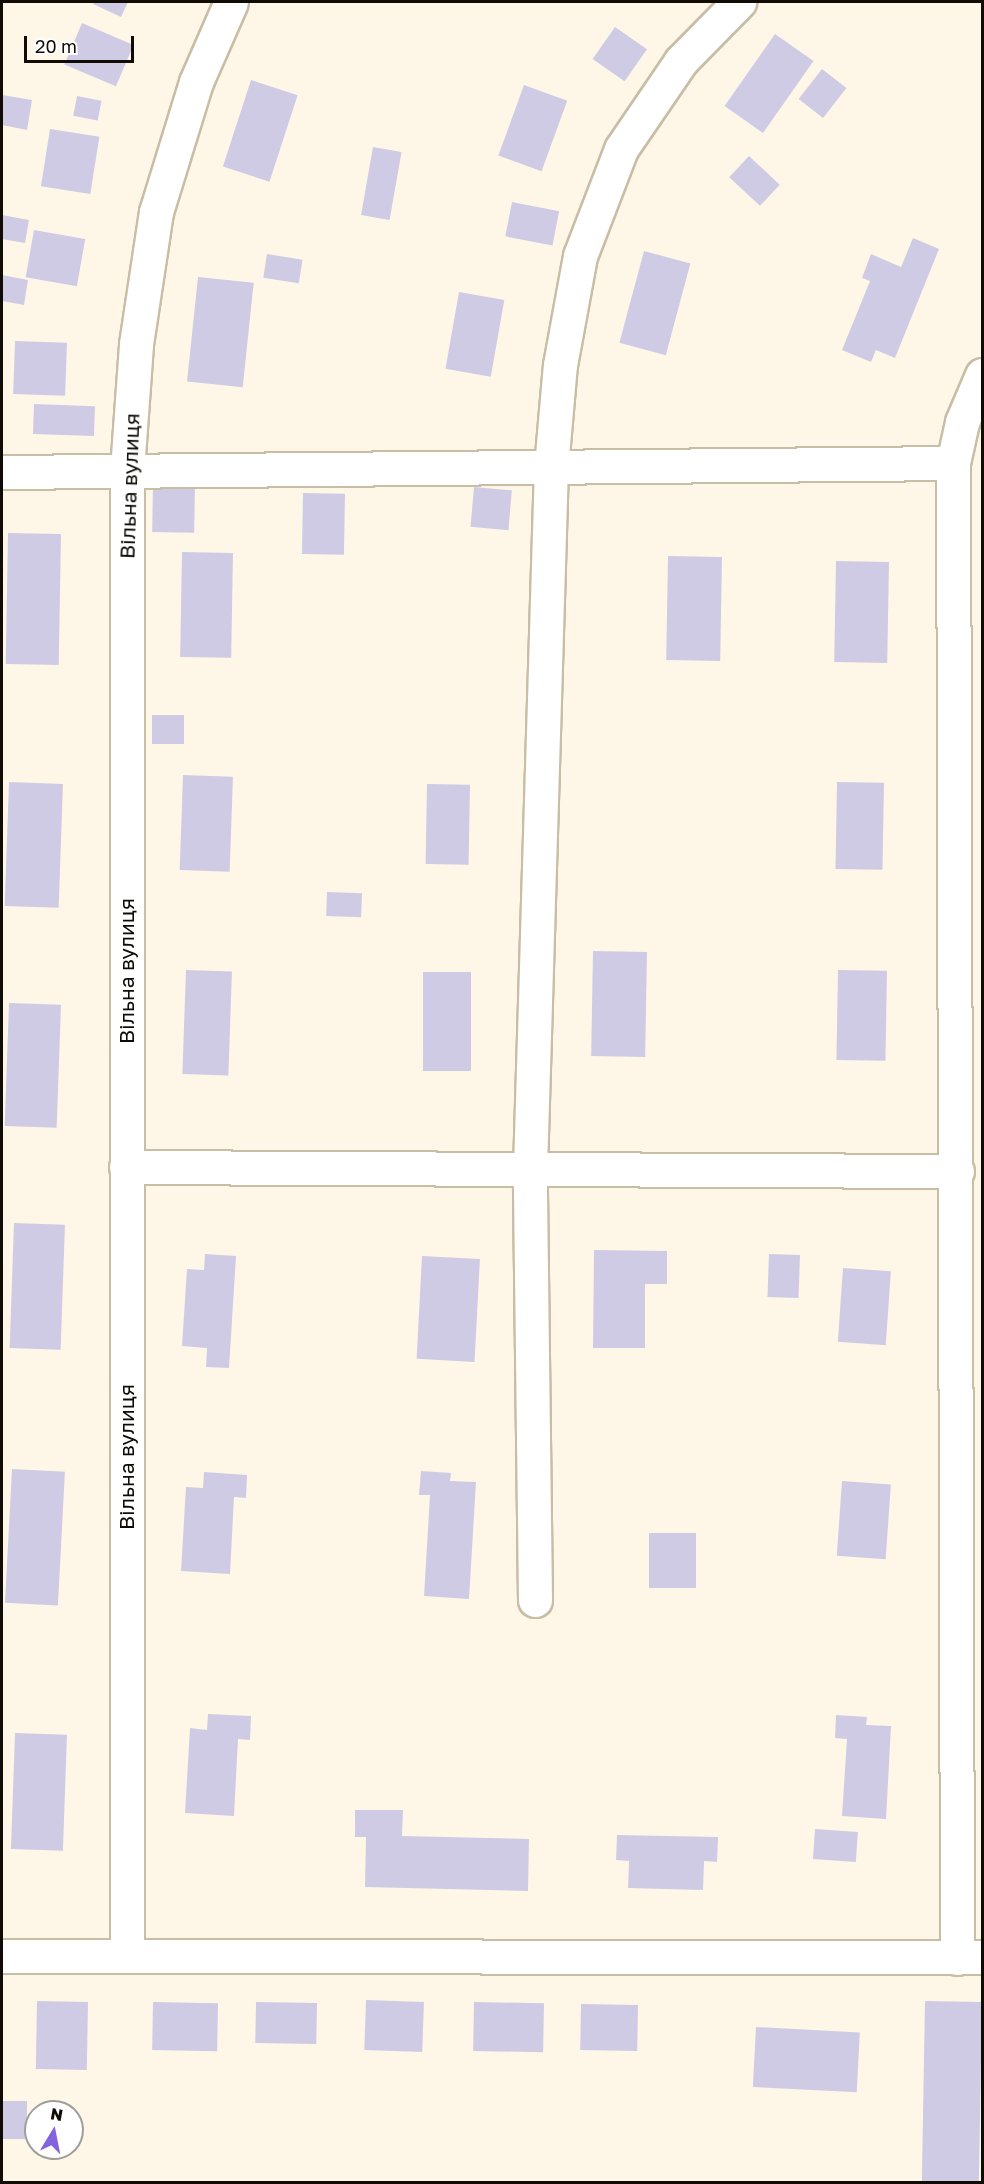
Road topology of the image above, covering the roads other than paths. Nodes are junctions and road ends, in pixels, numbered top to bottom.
1 (231, 2) edge
2 (739, 2) edge
3 (982, 375) edge
4 (953, 464) junction
5 (551, 467) junction
6 (126, 470) junction
7 (2, 472) edge
8 (126, 1167) junction
9 (530, 1169) junction
10 (957, 1171) junction
11 (535, 1600) dead end
12 (2, 1956) edge
13 (127, 1956) junction
14 (970, 1957) edge

1 - 6 street, Вільна вулиця
2 - 5 street
3 - 4 street
4 - 5 street
4 - 10 street
5 - 6 street
5 - 9 street
6 - 7 street
6 - 8 street, Вільна вулиця
8 - 9 street
8 - 13 street, Вільна вулиця
9 - 10 street
9 - 11 street
10 - 14 street
12 - 13 street
13 - 14 street

